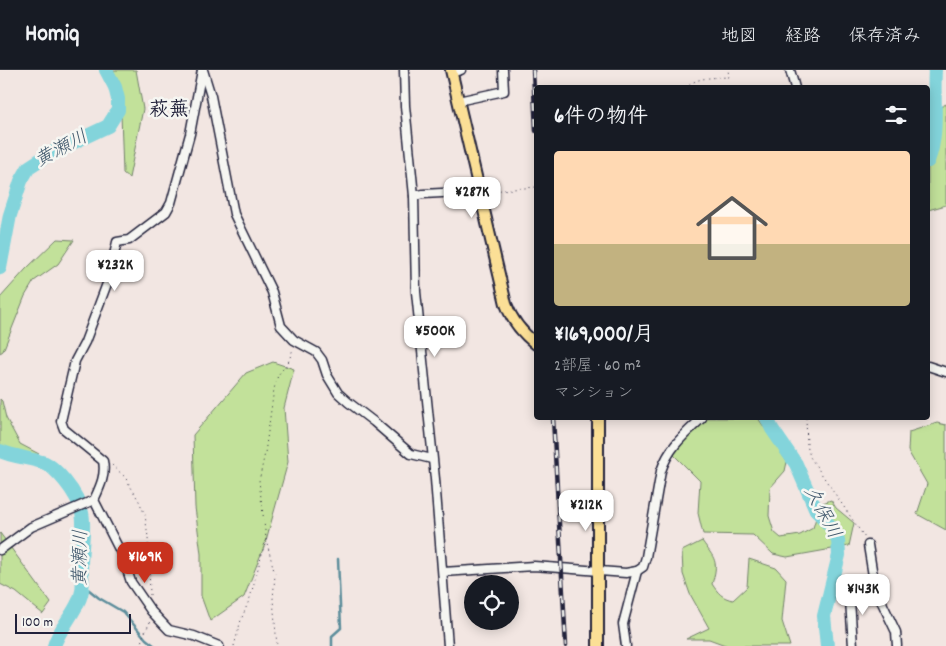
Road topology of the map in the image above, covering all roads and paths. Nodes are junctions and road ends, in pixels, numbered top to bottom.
1 (202, 70) edge
2 (404, 70) edge
3 (503, 70) edge
4 (728, 70) edge
5 (790, 70) edge
6 (454, 71) edge
7 (689, 85) edge
8 (794, 85) edge
9 (458, 101) junction
10 (534, 187) edge
11 (480, 194) junction
12 (414, 196) junction
13 (294, 340) junction
14 (534, 342) edge
15 (930, 367) edge
16 (946, 372) edge
17 (598, 420) edge
18 (700, 420) edge
19 (806, 420) edge
20 (432, 459) junction
21 (102, 461) junction
22 (92, 500) junction
23 (266, 538) junction
24 (868, 545) joint
25 (0, 550) edge
26 (637, 571) junction
27 (443, 572) junction
28 (598, 572) junction
29 (875, 588) junction
30 (150, 594) dead end
31 (148, 628) dead end
32 (141, 646) edge
33 (219, 646) edge
34 (234, 646) edge
35 (277, 646) edge
36 (448, 646) edge
37 (598, 646) edge
38 (626, 646) edge
39 (853, 646) edge
40 (897, 646) edge

1 - 13 street
1 - 21 street
2 - 12 street
3 - 9 street
4 - 7 path
5 - 8 street
6 - 9 main road
9 - 11 main road
10 - 11 path
11 - 12 street
11 - 14 main road
12 - 20 street
13 - 20 street
13 - 23 path
15 - 16 street
17 - 28 main road
18 - 26 street
19 - 24 path
20 - 27 street
21 - 22 street
21 - 30 path
22 - 25 street
22 - 33 street
23 - 34 path
23 - 35 path
24 - 29 street
26 - 28 street
26 - 38 street
27 - 28 street
27 - 36 street
28 - 37 main road
29 - 39 street
29 - 40 street
31 - 32 path

